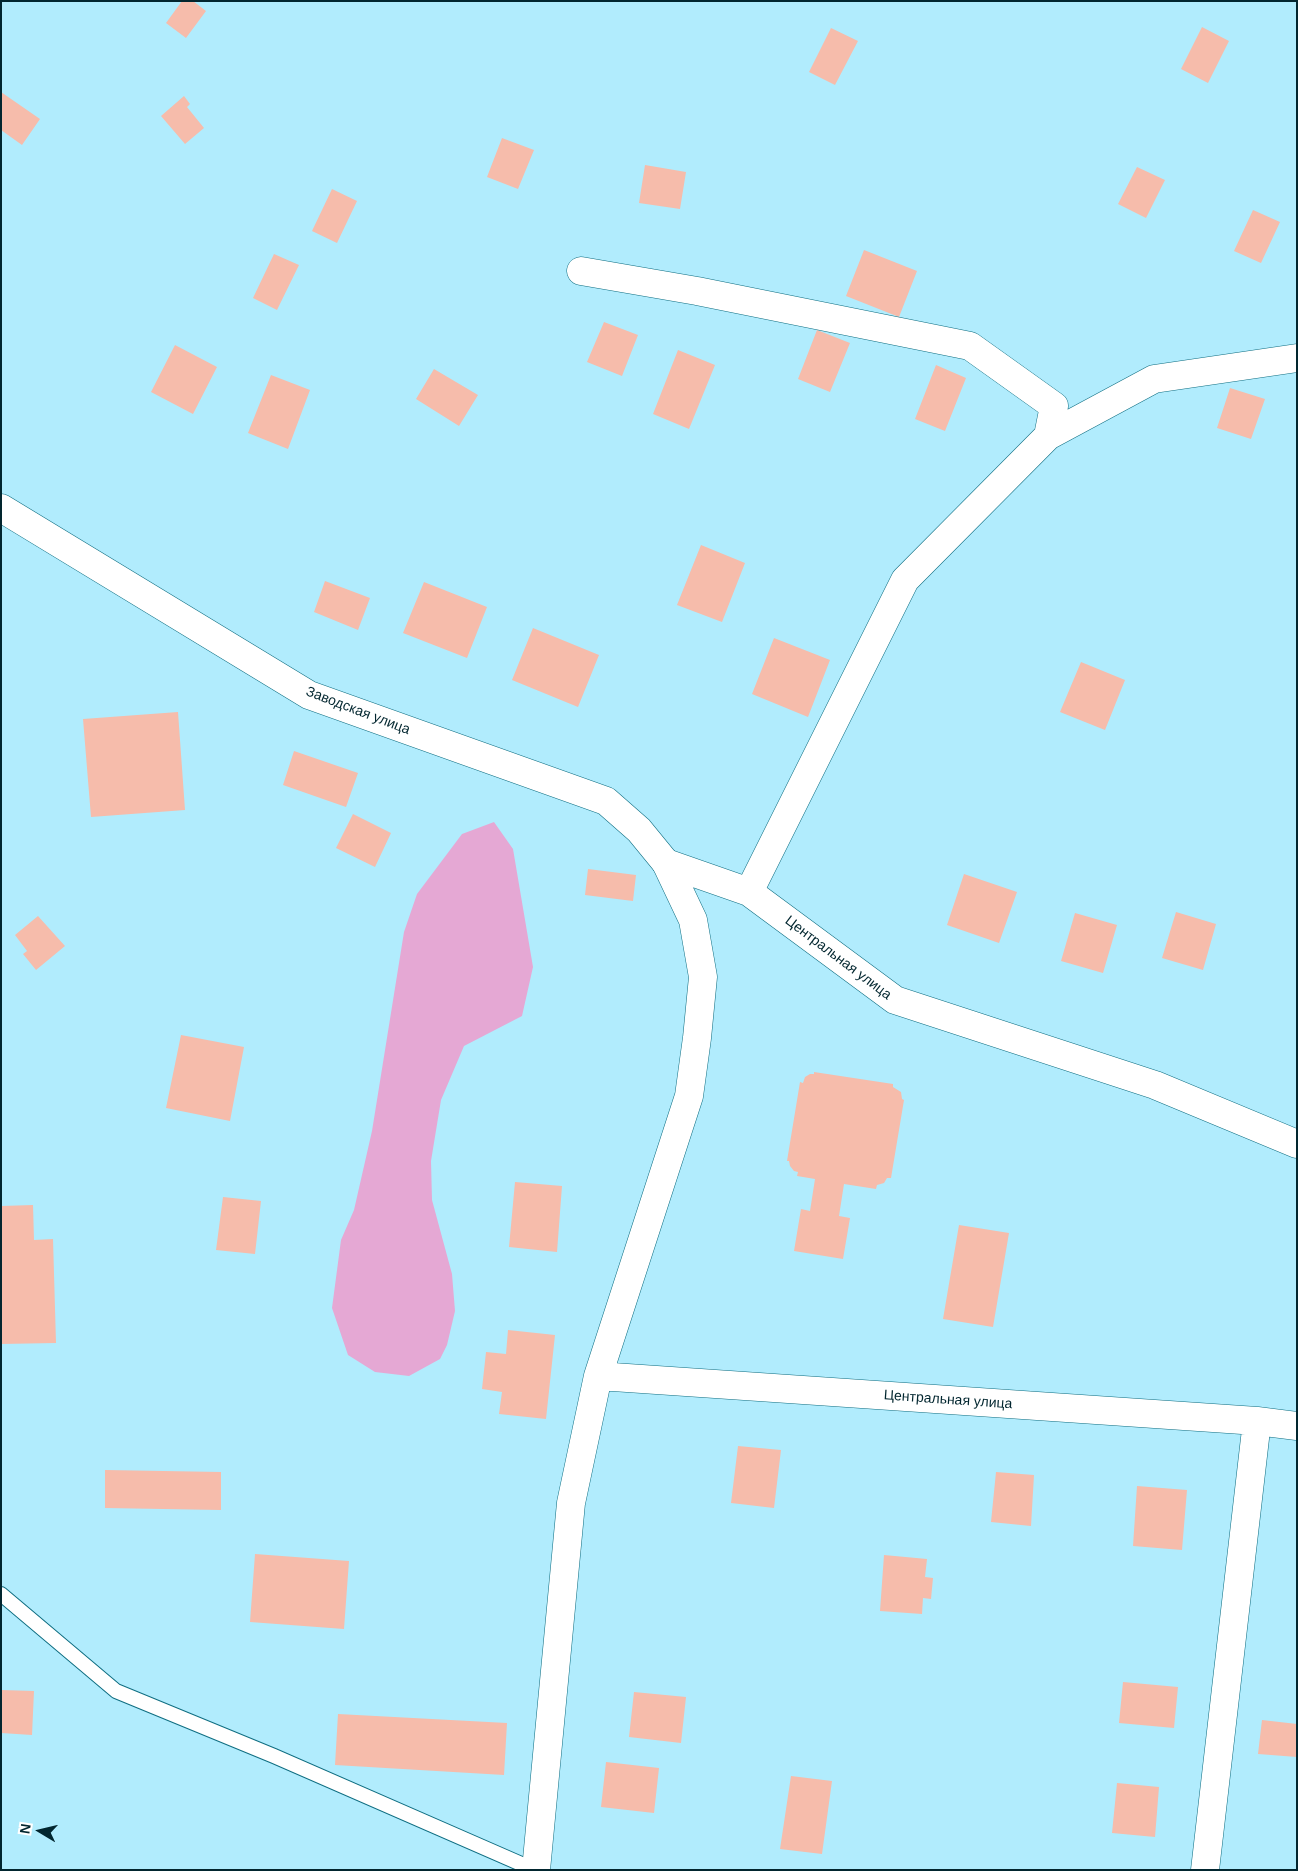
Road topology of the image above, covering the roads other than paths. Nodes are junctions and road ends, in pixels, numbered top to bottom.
1 (581, 271) dead end
2 (1297, 358) edge
3 (1048, 436) junction
4 (1, 508) edge
5 (666, 863) junction
6 (749, 892) junction
7 (1297, 1144) edge
8 (598, 1376) junction
9 (1257, 1421) junction
10 (1297, 1426) edge
11 (1, 1594) edge
12 (535, 1870) edge
13 (1205, 1870) edge

1 - 3 street
2 - 3 street
3 - 6 street
4 - 5 street, Заводская улица
5 - 6 street, Центральная улица
5 - 8 street, Заводская улица
6 - 7 street, Центральная улица
8 - 9 street, Центральная улица
8 - 12 street, Заводская улица
9 - 10 street, Центральная улица
9 - 13 street
11 - 12 lane

